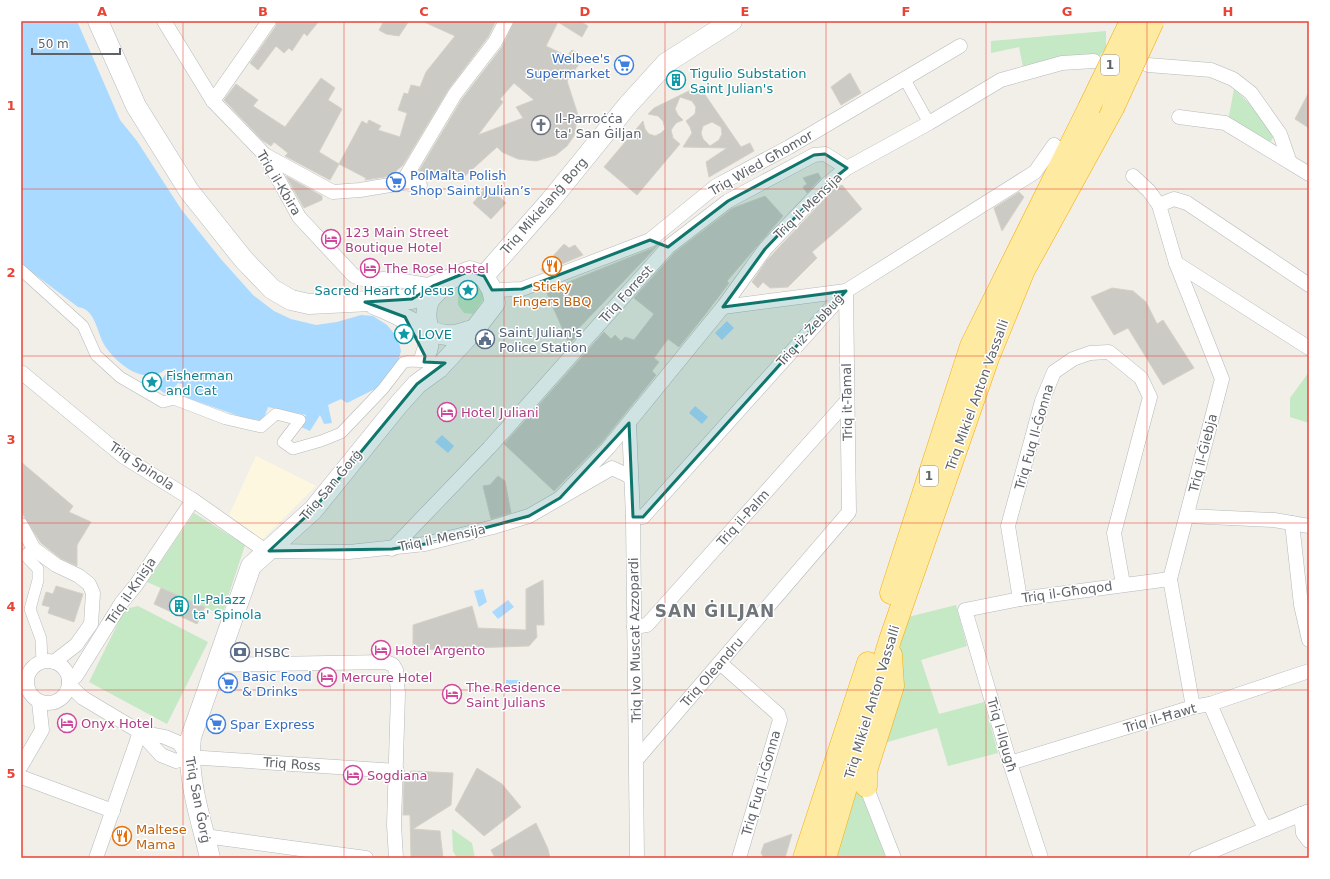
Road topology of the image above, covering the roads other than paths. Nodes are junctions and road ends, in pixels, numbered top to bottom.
1 (98, 21) edge
2 (164, 21) edge
3 (269, 21) edge
4 (506, 21) edge
5 (732, 21) edge
6 (1131, 21) edge
7 (1153, 21) edge
8 (960, 46) dead end
9 (1094, 61) dead end
10 (1148, 65) dead end
11 (904, 78) junction
12 (213, 101) junction
13 (1179, 117) dead end
14 (929, 123) junction
15 (1054, 145) dead end
16 (265, 155) junction
17 (1289, 160) junction
18 (847, 168) junction
19 (1309, 174) edge
20 (1133, 176) dead end
21 (402, 183) junction
22 (420, 185) dead end
23 (1159, 205) junction
24 (650, 240) junction
25 (668, 247) junction
26 (1176, 263) junction
27 (21, 270) edge
28 (440, 283) junction
29 (488, 283) junction
30 (1309, 284) edge
31 (846, 291) junction
32 (365, 302) junction
33 (724, 307) junction
34 (404, 317) junction
35 (475, 329) junction
36 (429, 330) junction
37 (1309, 348) edge
38 (433, 365) junction
39 (21, 372) edge
40 (847, 401) junction
41 (629, 423) junction
42 (600, 457) junction
43 (612, 468) junction
44 (631, 477) junction
45 (560, 498) junction
46 (193, 500) junction
47 (849, 512) joint
48 (1187, 516) junction
49 (633, 517) junction
50 (1292, 523) junction
51 (21, 525) edge
52 (1309, 526) edge
53 (34, 549) junction
54 (392, 549) junction
55 (269, 551) junction
56 (1170, 579) junction
57 (1124, 584) junction
58 (1020, 599) junction
59 (965, 610) joint
60 (634, 627) junction
61 (890, 640) junction
62 (1309, 640) edge
63 (48, 662) junction
64 (720, 663) junction
65 (216, 665) junction
66 (1309, 671) edge
67 (69, 683) junction
68 (83, 698) junction
69 (62, 699) junction
70 (39, 702) junction
71 (1210, 704) junction
72 (1193, 707) junction
73 (140, 732) junction
74 (188, 757) junction
75 (637, 758) junction
76 (1010, 763) junction
77 (21, 766) edge
78 (396, 772) junction
79 (21, 777) edge
80 (866, 786) joint
81 (113, 811) junction
82 (1305, 813) edge
83 (1266, 829) junction
84 (205, 836) junction
85 (1309, 841) edge
86 (96, 858) edge
87 (210, 858) edge
88 (366, 858) edge
89 (396, 858) edge
90 (637, 858) edge
91 (740, 858) edge
92 (804, 858) edge
93 (825, 858) edge
94 (894, 858) edge
95 (1040, 858) edge
96 (1196, 858) edge

1 - 32 main road
2 - 12 street, Triq il-Kbira
3 - 12 street
4 - 21 street
5 - 29 main road, Triq Mikielanġ Borg
6 - 92 highway, Triq Mikiel Anton Vassalli / 1, bridge
7 - 61 highway, Triq Mikiel Anton Vassalli / 1, bridge
8 - 11 street, Triq Wied Għomor
9 - 14 street, Triq il-Mensija
10 - 17 street
11 - 14 street
11 - 24 street, Triq Wied Għomor
12 - 16 street, Triq il-Kbira
13 - 17 street
14 - 18 street, Triq il-Mensija
15 - 31 street, Triq iż-Żebbuġ
16 - 21 street
16 - 28 street, Triq il-Kbira
17 - 19 street
18 - 25 street, Triq Forrest
18 - 33 street, Triq il-Mensija
20 - 23 street
21 - 22 street
23 - 26 street, Triq il-Ǵiebja
23 - 30 street
24 - 25 street
24 - 29 street, Triq Wied Għomor
25 - 54 street, Triq Forrest
26 - 37 street
26 - 48 street, Triq il-Ǵiebja
27 - 38 street
28 - 29 main road
28 - 32 main road
28 - 36 main road
29 - 35 main road
31 - 33 street
31 - 40 street, Triq it-Tamal
31 - 49 street, Triq iż-Żebbuġ
32 - 34 main road
33 - 41 street, Triq il-Mensija
34 - 36 main road
34 - 38 main road
35 - 36 main road
35 - 38 main road
36 - 38 main road
38 - 55 main road, Triq San Ġorġ
39 - 46 street, Triq Spinola
40 - 47 street, Triq it-Tamal
40 - 60 street, Triq il-Palm
41 - 42 street, Triq il-Mensija
41 - 44 street, Triq Ivo Muscat Azzopardi
42 - 43 street
42 - 45 street, Triq il-Mensija
43 - 44 street
43 - 45 street, Triq il-Mensija
44 - 49 street, Triq Ivo Muscat Azzopardi
45 - 54 street, Triq il-Mensija
46 - 55 street, Triq Spinola
46 - 67 street, Triq il-Knisja
47 - 64 street, Triq Oleandru
48 - 50 street
48 - 56 street, Triq il-Ǵiebja
49 - 60 street, Triq Ivo Muscat Azzopardi
50 - 52 street
50 - 62 street
51 - 53 street
53 - 63 street
53 - 63 street
54 - 55 street, Triq il-Mensija
55 - 65 main road, Triq San Ġorġ
56 - 57 street, Triq il-Għoqod
56 - 72 street, Triq il-Ǵiebja
57 - 58 street, Triq il-Għoqod
57 - 58 street, Triq Fuq Il-Ǵonna
58 - 59 street, Triq il-Għoqod
59 - 76 street, Triq l-Ilqugħ
60 - 75 street, Triq Ivo Muscat Azzopardi
61 - 80 highway
61 - 93 highway, Triq Mikiel Anton Vassalli / 1
63 - 67 street
63 - 70 street
64 - 75 street, Triq Oleandru
64 - 91 street, Triq Fuq il-Ġonna
65 - 74 main road, Triq San Ġorġ
65 - 78 street
66 - 71 street, Triq il-Ħawt
67 - 68 street
67 - 69 street
68 - 69 street
68 - 73 street
69 - 70 street
70 - 77 street
71 - 72 street, Triq il-Ħawt
71 - 83 street
72 - 76 street, Triq il-Ħawt
73 - 74 street
73 - 81 street
74 - 78 street, Triq Ross
74 - 84 main road, Triq San Ġorġ
75 - 90 street, Triq Ivo Muscat Azzopardi
76 - 95 street, Triq l-Ilqugħ
78 - 89 street
79 - 81 street
80 - 94 street
81 - 86 street
82 - 83 street
82 - 85 street
83 - 96 street
84 - 87 main road, Triq San Ġorġ
84 - 88 street

